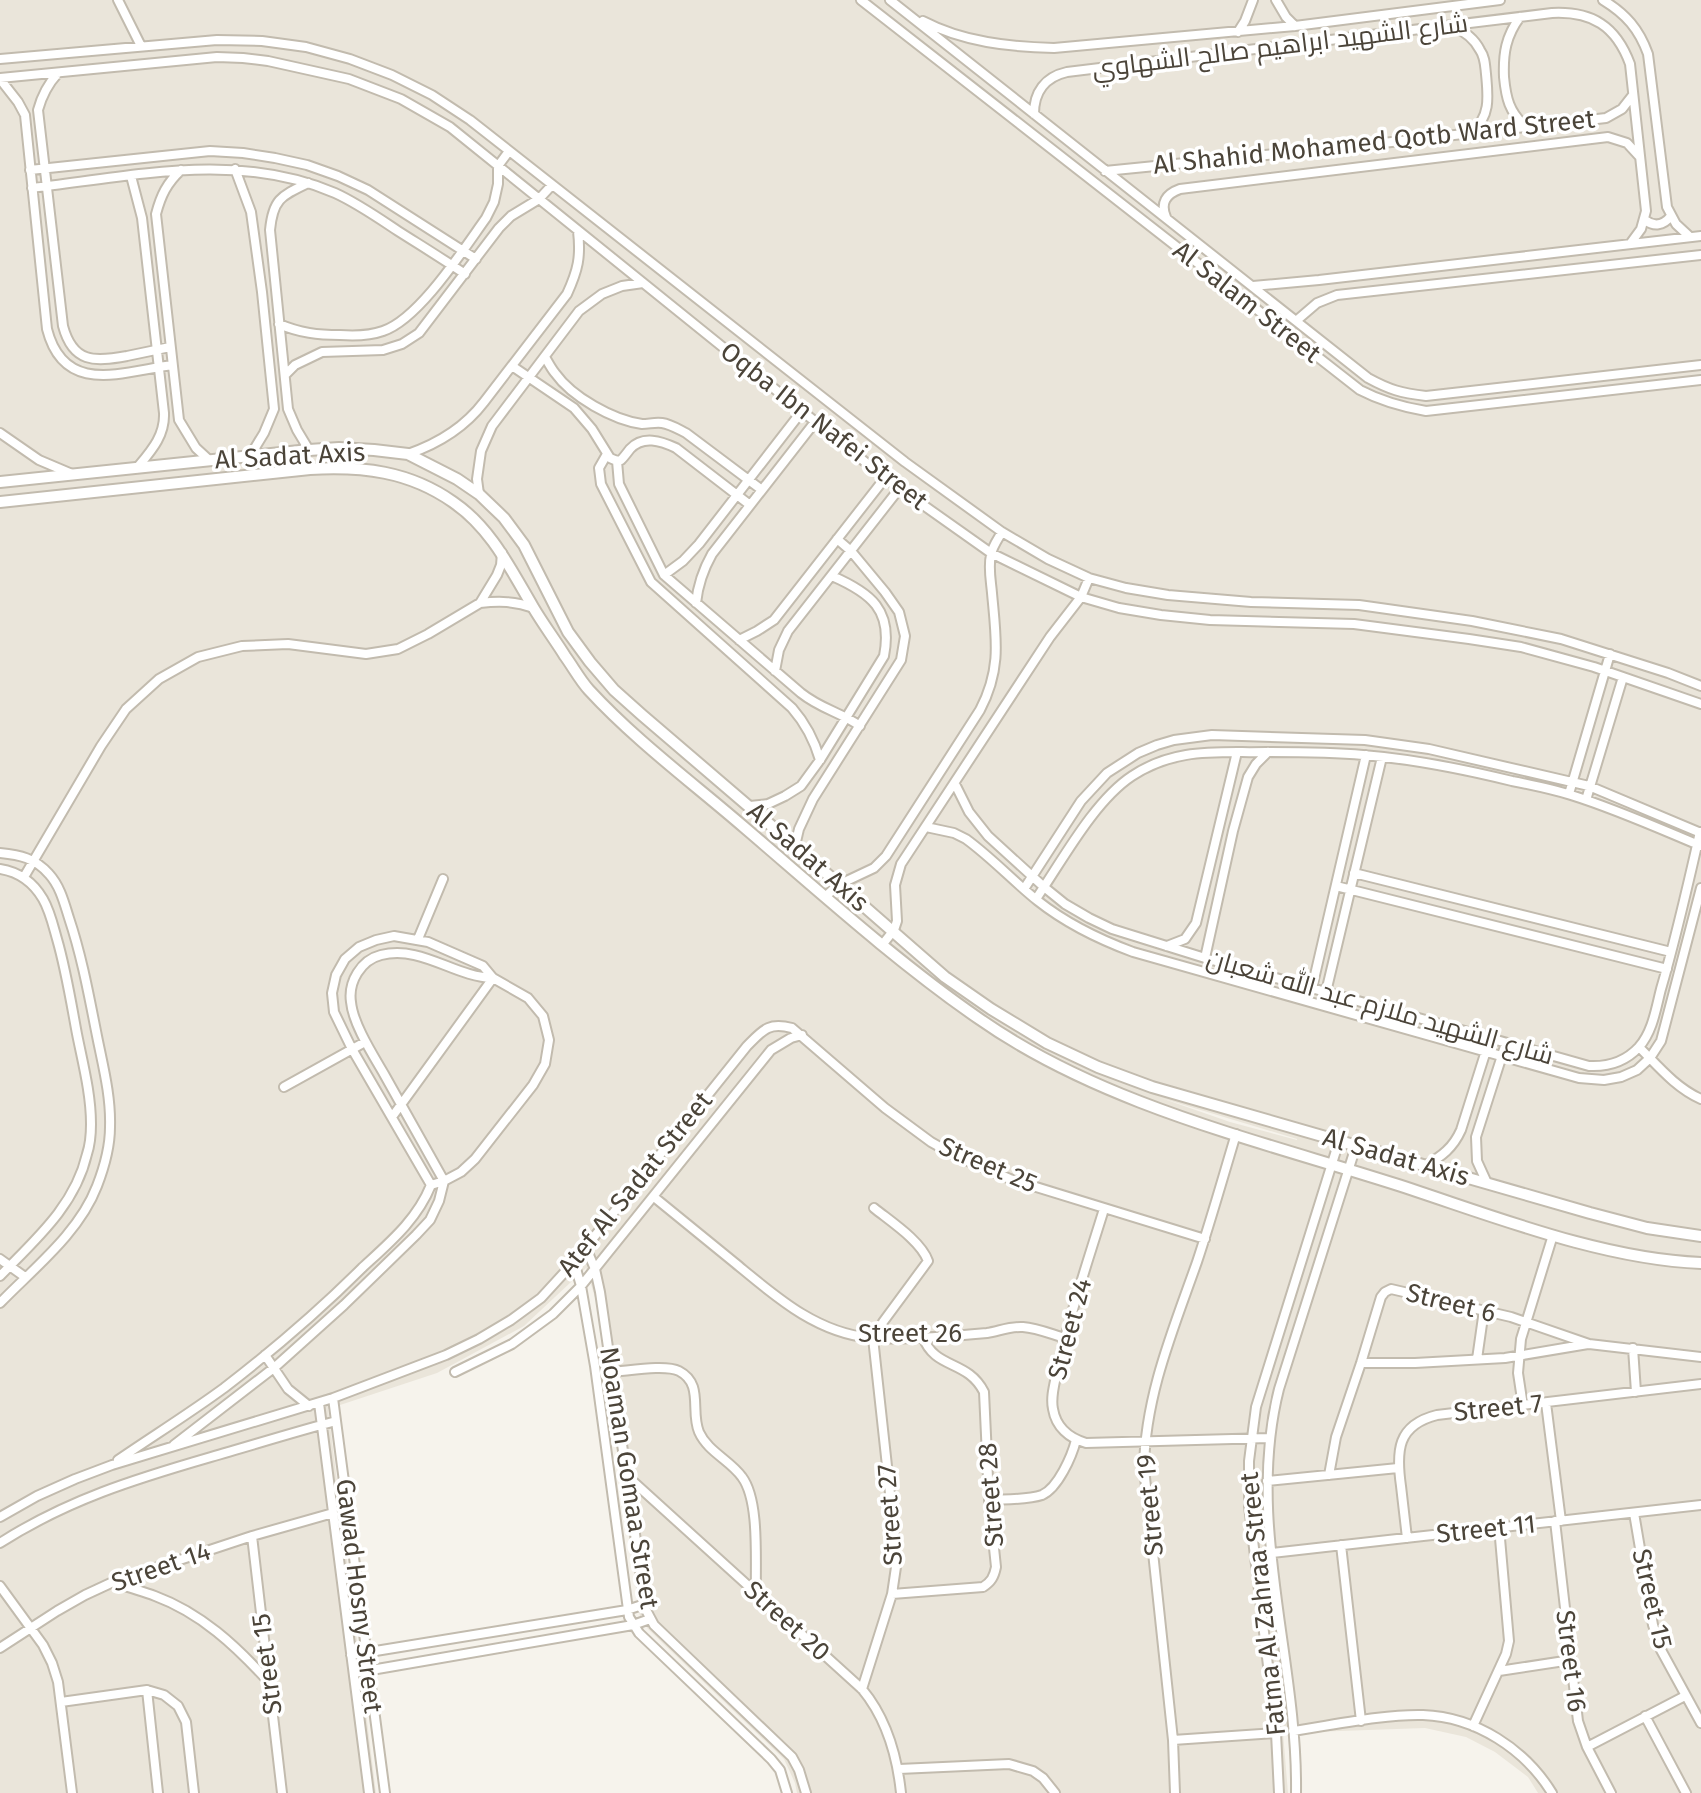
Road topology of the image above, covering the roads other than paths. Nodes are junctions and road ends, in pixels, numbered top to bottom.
1 (118, 0) edge
2 (861, 0) edge
3 (890, 0) edge
4 (1253, 0) edge
5 (1276, 0) edge
6 (1500, 0) edge
7 (1603, 0) edge
8 (1441, 8) junction
9 (905, 12) junction
10 (1520, 17) junction
11 (894, 26) junction
12 (1295, 26) junction
13 (1448, 26) junction
14 (1238, 32) junction
15 (141, 46) junction
16 (0, 59) edge
17 (59, 72) junction
18 (0, 79) edge
19 (1652, 83) junction
20 (1633, 84) junction
21 (1634, 95) junction
22 (1034, 114) junction
23 (1526, 127) junction
24 (1470, 133) junction
25 (509, 151) junction
26 (1641, 158) junction
27 (498, 166) junction
28 (45, 168) junction
29 (235, 169) junction
30 (30, 170) junction
31 (181, 170) junction
32 (1105, 171) junction
33 (131, 176) junction
34 (308, 183) junction
35 (552, 185) junction
36 (47, 186) junction
37 (32, 188) junction
38 (539, 199) junction
39 (1671, 216) junction
40 (1166, 218) junction
41 (1645, 220) junction
42 (577, 230) junction
43 (1696, 237) edge
44 (1630, 244) junction
45 (463, 251) junction
46 (1701, 255) edge
47 (476, 259) junction
48 (452, 265) junction
49 (465, 274) junction
50 (643, 283) junction
51 (1252, 286) junction
52 (1296, 321) junction
53 (279, 324) junction
54 (170, 347) junction
55 (268, 349) junction
56 (282, 349) junction
57 (157, 350) junction
58 (545, 357) junction
59 (172, 365) junction
60 (1701, 365) edge
61 (512, 366) junction
62 (159, 367) junction
63 (285, 375) junction
64 (528, 378) junction
65 (1701, 380) edge
66 (1566, 381) junction
67 (1568, 395) junction
68 (802, 411) junction
69 (815, 422) junction
70 (643, 424) junction
71 (0, 433) edge
72 (642, 441) junction
73 (309, 450) junction
74 (408, 454) junction
75 (607, 454) junction
76 (250, 456) junction
77 (209, 460) junction
78 (617, 461) junction
79 (137, 468) junction
80 (73, 474) junction
81 (35, 478) junction
82 (885, 478) junction
83 (749, 480) junction
84 (0, 482) edge
85 (899, 489) junction
86 (762, 490) junction
87 (479, 494) junction
88 (737, 495) junction
89 (38, 498) junction
90 (0, 502) edge
91 (750, 505) junction
92 (1002, 532) junction
93 (837, 539) junction
94 (851, 551) junction
95 (502, 553) junction
96 (991, 553) junction
97 (664, 575) junction
98 (832, 576) junction
99 (1089, 578) junction
100 (1081, 597) junction
101 (480, 603) junction
102 (696, 603) junction
103 (534, 609) junction
104 (739, 640) junction
105 (1610, 654) junction
106 (775, 671) junction
107 (1605, 671) junction
108 (1668, 673) junction
109 (1623, 677) junction
110 (1701, 686) edge
111 (1662, 690) junction
112 (1701, 704) edge
113 (847, 717) junction
114 (860, 726) junction
115 (1237, 752) junction
116 (1268, 752) junction
117 (1366, 755) junction
118 (1382, 757) junction
119 (820, 760) junction
120 (1572, 782) junction
121 (955, 784) junction
122 (1589, 786) junction
123 (1569, 794) junction
124 (1586, 800) junction
125 (750, 806) junction
126 (926, 827) junction
127 (1701, 832) edge
128 (1699, 845) edge
129 (795, 846) junction
130 (0, 853) edge
131 (34, 860) junction
132 (0, 869) edge
133 (1354, 873) junction
134 (24, 877) junction
135 (1032, 877) junction
136 (443, 879) dead end
137 (838, 885) junction
138 (1336, 886) junction
139 (1044, 887) junction
140 (1701, 888) edge
141 (1024, 889) junction
142 (1351, 889) junction
143 (825, 897) junction
144 (1036, 899) junction
145 (894, 930) junction
146 (418, 939) junction
147 (882, 945) junction
148 (1167, 946) junction
149 (1671, 952) junction
150 (1205, 958) junction
151 (1667, 969) junction
152 (493, 978) junction
153 (1312, 988) junction
154 (1326, 992) junction
155 (802, 1035) junction
156 (1490, 1038) junction
157 (365, 1042) junction
158 (1506, 1043) junction
159 (1639, 1047) junction
160 (352, 1049) junction
161 (1485, 1053) junction
162 (1502, 1057) junction
163 (1650, 1058) junction
164 (284, 1087) dead end
165 (1701, 1099) edge
166 (401, 1105) junction
167 (392, 1117) junction
168 (1236, 1134) junction
169 (1339, 1141) junction
170 (1356, 1146) junction
171 (1331, 1163) junction
172 (1425, 1166) junction
173 (1349, 1169) junction
174 (444, 1181) junction
175 (1487, 1183) junction
176 (431, 1185) junction
177 (654, 1197) junction
178 (874, 1208) dead end
179 (1104, 1209) junction
180 (1553, 1235) junction
181 (1701, 1236) edge
182 (1205, 1239) junction
183 (586, 1248) junction
184 (0, 1259) edge
185 (574, 1262) junction
186 (1701, 1263) edge
187 (10, 1266) junction
188 (595, 1269) junction
189 (0, 1276) edge
190 (25, 1277) junction
191 (581, 1286) junction
192 (541, 1298) junction
193 (0, 1303) edge
194 (1484, 1310) junction
195 (553, 1314) junction
196 (1526, 1322) junction
197 (923, 1337) junction
198 (877, 1338) junction
199 (1065, 1338) junction
200 (1589, 1344) junction
201 (1633, 1348) junction
202 (265, 1355) junction
203 (1518, 1357) junction
204 (1701, 1357) edge
205 (1477, 1359) junction
206 (1361, 1363) junction
207 (275, 1367) junction
208 (455, 1372) dead end
209 (611, 1372) junction
210 (1700, 1384) edge
211 (1636, 1392) junction
212 (1701, 1397) edge
213 (333, 1398) junction
214 (319, 1403) junction
215 (1546, 1403) junction
216 (309, 1406) junction
217 (1523, 1406) junction
218 (336, 1421) junction
219 (322, 1425) junction
220 (1269, 1438) junction
221 (1251, 1439) junction
222 (1076, 1440) junction
223 (1145, 1440) junction
224 (169, 1448) junction
225 (112, 1465) junction
226 (1398, 1468) junction
227 (1329, 1475) junction
228 (627, 1476) junction
229 (1267, 1481) junction
230 (989, 1500) junction
231 (1701, 1505) edge
232 (333, 1513) junction
233 (1634, 1513) junction
234 (0, 1517) edge
235 (1558, 1521) junction
236 (1499, 1527) junction
237 (252, 1536) junction
238 (1407, 1538) junction
239 (0, 1543) edge
240 (1341, 1545) junction
241 (1272, 1553) junction
242 (113, 1582) junction
243 (0, 1586) edge
244 (756, 1593) junction
245 (892, 1594) junction
246 (645, 1604) junction
247 (627, 1610) junction
248 (650, 1619) junction
249 (633, 1625) junction
250 (31, 1628) junction
251 (0, 1648) edge
252 (366, 1653) junction
253 (351, 1655) junction
254 (1571, 1660) junction
255 (368, 1670) junction
256 (1499, 1671) junction
257 (354, 1673) junction
258 (269, 1681) junction
259 (862, 1689) junction
260 (147, 1690) junction
261 (1685, 1696) junction
262 (61, 1702) junction
263 (1645, 1716) junction
264 (1361, 1721) junction
265 (1701, 1722) edge
266 (1275, 1723) junction
267 (1292, 1726) junction
268 (1473, 1726) junction
269 (1276, 1733) junction
270 (1173, 1740) junction
271 (1294, 1743) junction
272 (1277, 1744) junction
273 (1587, 1747) junction
274 (899, 1769) junction
275 (72, 1793) edge
276 (158, 1793) edge
277 (194, 1793) edge
278 (282, 1793) edge
279 (369, 1793) edge
280 (385, 1793) edge
281 (787, 1793) edge
282 (806, 1793) edge
283 (901, 1793) edge
284 (1055, 1793) edge
285 (1175, 1793) edge
286 (1279, 1793) edge
287 (1296, 1793) edge
288 (1552, 1793) edge
289 (1611, 1793) edge
290 (1686, 1793) edge

1 - 15 street
2 - 11 street, Al Salam Street
3 - 9 street, Al Salam Street
4 - 14 street
5 - 12 street
6 - 8 street, شارع الشهيد ابراهيم صالح الشهاوي
7 - 19 street
8 - 12 street, شارع الشهيد ابراهيم صالح الشهاوي
8 - 13 street
9 - 11 street
9 - 14 street, شارع الشهيد ابراهيم صالح الشهاوي
9 - 22 street, Al Salam Street
10 - 13 street, شارع الشهيد ابراهيم صالح الشهاوي
10 - 20 street, شارع الشهيد ابراهيم صالح الشهاوي
10 - 23 street
11 - 67 street, Al Salam Street
12 - 14 street, شارع الشهيد ابراهيم صالح الشهاوي
13 - 22 street, شارع الشهيد ابراهيم صالح الشهاوي
13 - 24 street
15 - 16 street, Oqba Ibn Nafei Street
15 - 25 street, Oqba Ibn Nafei Street
17 - 18 street, Oqba Ibn Nafei Street
17 - 27 street, Oqba Ibn Nafei Street
17 - 28 street
18 - 30 street
19 - 20 street
19 - 39 street
20 - 21 street, شارع الشهيد ابراهيم صالح الشهاوي
21 - 23 street, Al Shahid Mohamed Qotb Ward Street
21 - 26 street, شارع الشهيد ابراهيم صالح الشهاوي
22 - 32 street, Al Salam Street
23 - 24 street, Al Shahid Mohamed Qotb Ward Street
24 - 32 street, Al Shahid Mohamed Qotb Ward Street
25 - 27 street
25 - 35 street, Oqba Ibn Nafei Street
26 - 40 street, Al Shahid Mohamed Qotb Ward Street
26 - 41 street, شارع الشهيد ابراهيم صالح الشهاوي
27 - 38 street, Oqba Ibn Nafei Street
27 - 45 street
28 - 30 street
28 - 36 street
28 - 45 street
29 - 31 street
29 - 34 street
29 - 55 street
30 - 37 street
31 - 33 street
31 - 54 street
32 - 40 street, Al Salam Street
33 - 36 street
33 - 57 street
34 - 48 street
34 - 53 street
35 - 38 street
35 - 92 street, Oqba Ibn Nafei Street
36 - 37 street
36 - 57 street
37 - 62 street
38 - 42 street, Oqba Ibn Nafei Street
38 - 47 street
39 - 41 street
39 - 43 street
40 - 51 street, Al Salam Street
41 - 44 street
42 - 50 street, Oqba Ibn Nafei Street
42 - 61 street
43 - 44 street
44 - 51 street
45 - 47 street
45 - 48 street
46 - 52 street
47 - 49 street
48 - 49 street
48 - 53 street
49 - 63 street
50 - 58 street
50 - 68 street, Oqba Ibn Nafei Street
51 - 52 street, Al Salam Street
52 - 66 street, Al Salam Street
53 - 56 street
54 - 57 street
54 - 59 street
55 - 56 street
55 - 76 street
56 - 63 street
57 - 62 street
58 - 64 street
58 - 70 street
59 - 62 street
59 - 77 street
60 - 66 street, Al Salam Street
61 - 64 street
61 - 74 street
62 - 79 street
63 - 73 street
64 - 75 street
64 - 87 street
65 - 67 street, Al Salam Street
66 - 67 street
68 - 69 street, Oqba Ibn Nafei Street
68 - 83 street
69 - 82 street, Oqba Ibn Nafei Street
69 - 86 street
70 - 72 street
70 - 83 street
71 - 80 street
72 - 78 street
72 - 88 street
73 - 74 street, Al Sadat Axis
73 - 76 street, Al Sadat Axis
74 - 87 street, Al Sadat Axis
75 - 78 street
75 - 119 street
76 - 77 street, Al Sadat Axis
77 - 79 street, Al Sadat Axis
78 - 97 street
79 - 80 street, Al Sadat Axis
80 - 81 street, Al Sadat Axis
81 - 84 street, Al Sadat Axis
81 - 89 street
82 - 85 street, Oqba Ibn Nafei Street
82 - 93 street
83 - 86 street
83 - 88 street
85 - 94 street
85 - 96 street, Oqba Ibn Nafei Street
86 - 91 street
87 - 125 street, Al Sadat Axis
88 - 91 street
88 - 97 street
89 - 90 street, Al Sadat Axis
89 - 95 street, Al Sadat Axis
91 - 102 street
92 - 96 street
92 - 99 street, Oqba Ibn Nafei Street
93 - 94 street
93 - 104 street
94 - 98 street
94 - 114 street
95 - 101 street
95 - 103 street, Al Sadat Axis
96 - 100 street, Oqba Ibn Nafei Street
96 - 137 street
97 - 102 street
98 - 106 street
98 - 113 street
99 - 100 street
99 - 105 street, Oqba Ibn Nafei Street
100 - 107 street, Oqba Ibn Nafei Street
100 - 121 street
101 - 103 street
101 - 131 street
102 - 104 street
103 - 143 street, Al Sadat Axis
104 - 106 street
105 - 107 street
105 - 108 street, Oqba Ibn Nafei Street
106 - 113 street
107 - 109 street, Oqba Ibn Nafei Street
107 - 120 street
108 - 110 street, Oqba Ibn Nafei Street
108 - 111 street
109 - 111 street, Oqba Ibn Nafei Street
109 - 122 street
111 - 112 street, Oqba Ibn Nafei Street
113 - 114 street
113 - 119 street
114 - 129 street
115 - 116 street
115 - 139 street
115 - 148 street
116 - 117 street
116 - 150 street
117 - 118 street
117 - 138 street
118 - 123 street
118 - 133 street
119 - 125 street
120 - 122 street
120 - 123 street
120 - 135 street
121 - 126 street
121 - 135 street, شارع الشهيد ملازم عبد الله شعبان
122 - 124 street
122 - 127 street
123 - 124 street
124 - 128 street
125 - 129 street, Al Sadat Axis
126 - 141 street, شارع الشهيد ملازم عبد الله شعبان
126 - 145 street
127 - 128 street
128 - 149 street
129 - 137 street, Al Sadat Axis
130 - 131 street
131 - 134 street
131 - 190 street
132 - 134 street
133 - 142 street
133 - 149 street
134 - 187 street
135 - 139 street, شارع الشهيد ملازم عبد الله شعبان
135 - 141 street
136 - 146 street
137 - 143 street
137 - 145 street, Al Sadat Axis
138 - 142 street
138 - 153 street
139 - 144 street
139 - 148 street, شارع الشهيد ملازم عبد الله شعبان
140 - 163 street
141 - 144 street, شارع الشهيد ملازم عبد الله شعبان
142 - 151 street
142 - 154 street
143 - 147 street, Al Sadat Axis
144 - 161 street, شارع الشهيد ملازم عبد الله شعبان
145 - 147 street
145 - 169 street, Al Sadat Axis
146 - 152 street
146 - 160 street
147 - 168 street, Al Sadat Axis
148 - 150 street, شارع الشهيد ملازم عبد الله شعبان
149 - 151 street
150 - 153 street, شارع الشهيد ملازم عبد الله شعبان
151 - 159 street
152 - 157 street
152 - 166 street
152 - 174 street
153 - 154 street, شارع الشهيد ملازم عبد الله شعبان
154 - 156 street, شارع الشهيد ملازم عبد الله شعبان
155 - 177 street, Atef Al Sadat Street
155 - 179 street, Street 25
155 - 183 street, Atef Al Sadat Street
156 - 158 street, شارع الشهيد ملازم عبد الله شعبان
156 - 161 street
157 - 160 street
157 - 166 street
158 - 159 street, شارع الشهيد ملازم عبد الله شعبان
158 - 162 street
159 - 163 street
160 - 164 street
160 - 167 street
161 - 162 street, شارع الشهيد ملازم عبد الله شعبان
161 - 172 street
162 - 163 street, شارع الشهيد ملازم عبد الله شعبان
162 - 175 street
163 - 165 street
166 - 167 street
166 - 174 street
167 - 176 street
168 - 171 street, Al Sadat Axis
168 - 182 street, Street 19
169 - 170 street, Al Sadat Axis
169 - 171 street, Fatma Al Zahraa Street
170 - 172 street, Al Sadat Axis
170 - 173 street, Fatma Al Zahraa Street
171 - 173 street, Al Sadat Axis
171 - 221 street, Fatma Al Zahraa Street
172 - 175 street, Al Sadat Axis
173 - 180 street, Al Sadat Axis
173 - 220 street, Fatma Al Zahraa Street
174 - 176 street
174 - 207 street
175 - 181 street, Al Sadat Axis
176 - 202 street
177 - 188 street, Atef Al Sadat Street
177 - 198 street, Street 26
178 - 198 street
179 - 182 street, Street 25
179 - 199 street, Street 24
180 - 186 street, Al Sadat Axis
180 - 196 street
182 - 223 street, Street 19
183 - 185 street, Atef Al Sadat Street
183 - 188 street, Noaman Gomaa Street
184 - 187 street
185 - 191 street, Noaman Gomaa Street
185 - 192 street, Atef Al Sadat Street
187 - 189 street
187 - 190 street
188 - 191 street, Atef Al Sadat Street
188 - 209 street, Noaman Gomaa Street
190 - 193 street
191 - 195 street, Atef Al Sadat Street
191 - 247 street, Noaman Gomaa Street
192 - 195 street
192 - 213 street, Atef Al Sadat Street
194 - 196 street, Street 6
194 - 205 street
194 - 206 street, Street 6
195 - 208 street, Atef Al Sadat Street
196 - 200 street, Street 6
196 - 203 street
197 - 198 street, Street 26
197 - 199 street, Street 26
197 - 230 street, Street 28
198 - 245 street, Street 27
199 - 222 street, Street 24
200 - 201 street, Street 6
200 - 203 street, Street 6
201 - 204 street, Street 6
201 - 211 street
202 - 207 street
202 - 225 street
203 - 205 street, Street 6
203 - 217 street
205 - 206 street, Street 6
206 - 227 street, Street 6
207 - 216 street
207 - 224 street
209 - 228 street, Noaman Gomaa Street
209 - 244 street
210 - 211 street, Street 7
210 - 212 street
211 - 215 street, Street 7
213 - 214 street, Atef Al Sadat Street
213 - 218 street, Gawad Hosny Street
214 - 216 street, Atef Al Sadat Street
214 - 219 street, Gawad Hosny Street
215 - 217 street, Street 7
215 - 235 street, Street 16
216 - 224 street, Atef Al Sadat Street
217 - 226 street, Street 7
218 - 219 street
218 - 252 street, Gawad Hosny Street
219 - 232 street, Gawad Hosny Street
219 - 239 street
220 - 221 street
220 - 229 street, Fatma Al Zahraa Street
221 - 223 street
221 - 266 street, Fatma Al Zahraa Street
222 - 223 street
222 - 230 street
223 - 270 street, Street 19
224 - 225 street, Atef Al Sadat Street
225 - 234 street, Atef Al Sadat Street
226 - 227 street
226 - 238 street, Street 7
227 - 229 street
228 - 244 street, Street 20
228 - 246 street, Noaman Gomaa Street
229 - 241 street, Fatma Al Zahraa Street
230 - 245 street, Street 28
231 - 233 street, Street 11
232 - 237 street, Street 14
232 - 253 street, Gawad Hosny Street
233 - 235 street, Street 11
233 - 261 street, Street 15
235 - 236 street, Street 11
235 - 254 street, Street 16
236 - 238 street, Street 11
236 - 256 street
237 - 242 street, Street 14
237 - 258 street, Street 15
238 - 240 street, Street 11
240 - 241 street, Street 11
240 - 264 street
241 - 267 street, Fatma Al Zahraa Street
242 - 250 street, Street 14
242 - 258 street
243 - 250 street
244 - 259 street, Street 20
245 - 259 street, Street 27
246 - 247 street
246 - 248 street, Noaman Gomaa Street
247 - 249 street, Noaman Gomaa Street
247 - 252 street
248 - 249 street
248 - 282 street, Noaman Gomaa Street
249 - 255 street
249 - 281 street, Noaman Gomaa Street
250 - 251 street, Street 14
250 - 262 street
252 - 253 street
252 - 255 street, Gawad Hosny Street
253 - 257 street, Gawad Hosny Street
254 - 256 street
254 - 273 street, Street 16
255 - 257 street
255 - 280 street, Gawad Hosny Street
256 - 268 street
257 - 279 street, Gawad Hosny Street
258 - 278 street, Street 15
259 - 274 street, Street 20
260 - 262 street
260 - 276 street
260 - 277 street
261 - 263 street
261 - 265 street, Street 15
262 - 275 street
263 - 273 street
263 - 290 street
264 - 267 street
264 - 268 street
266 - 267 street
266 - 269 street, Fatma Al Zahraa Street
267 - 271 street, Fatma Al Zahraa Street
268 - 288 street
269 - 270 street
269 - 272 street, Fatma Al Zahraa Street
270 - 285 street, Street 19
271 - 272 street
271 - 287 street, Fatma Al Zahraa Street
272 - 286 street, Fatma Al Zahraa Street
273 - 289 street, Street 16
274 - 283 street, Street 20
274 - 284 street

